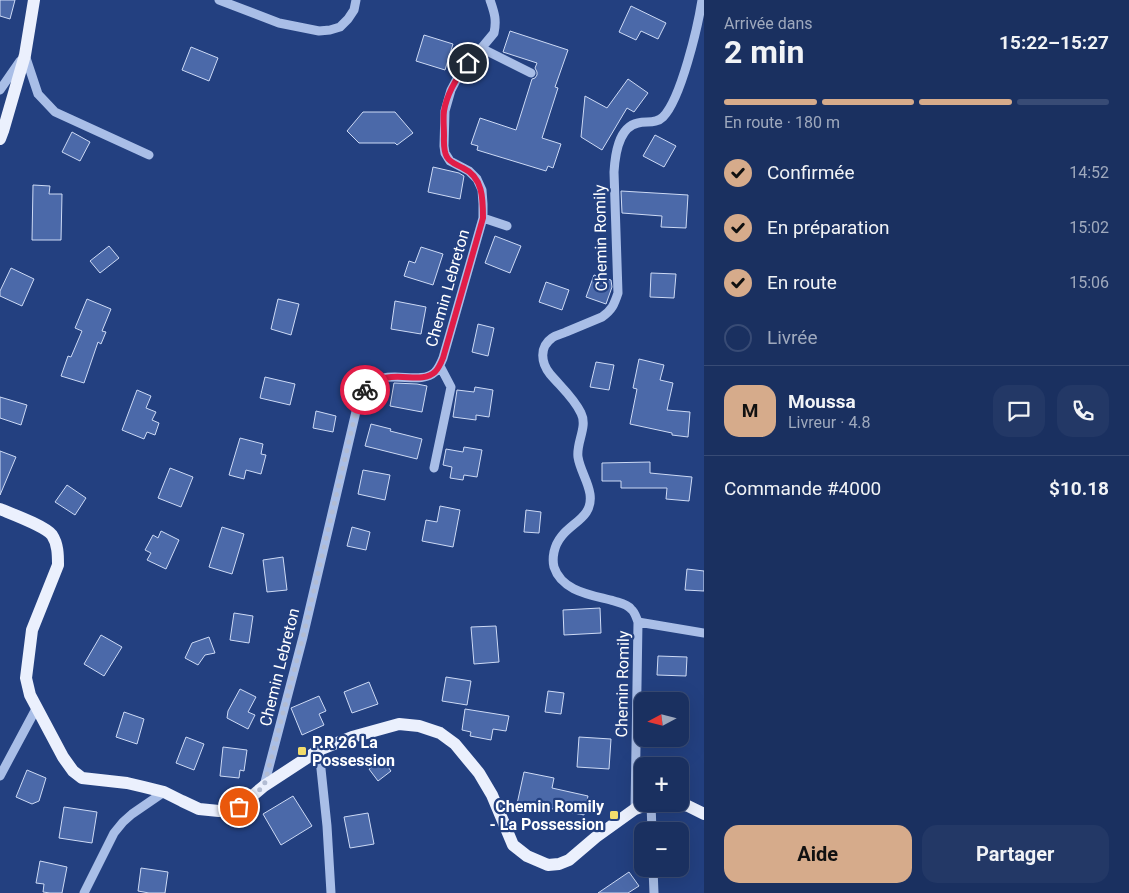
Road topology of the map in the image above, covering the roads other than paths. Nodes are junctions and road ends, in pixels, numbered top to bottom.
1 (34, 0) edge
2 (219, 0) edge
3 (356, 0) edge
4 (490, 0) edge
5 (702, 0) edge
6 (481, 48) junction
7 (25, 55) junction
8 (531, 73) dead end
9 (0, 90) edge
10 (0, 139) edge
11 (149, 155) dead end
12 (483, 218) junction
13 (507, 226) dead end
14 (440, 366) junction
15 (434, 468) dead end
16 (0, 508) edge
17 (638, 622) junction
18 (704, 633) edge
19 (36, 707) junction
20 (319, 750) junction
21 (636, 757) edge
22 (0, 776) edge
23 (264, 786) junction
24 (164, 792) junction
25 (689, 806) edge
26 (634, 810) edge
27 (704, 814) edge
28 (653, 877) edge
29 (84, 893) edge
30 (331, 893) edge
31 (654, 893) edge

1 - 7 main road
2 - 3 street
4 - 6 street, Chemin Lebreton
5 - 17 street, Chemin Romily
6 - 8 street
6 - 12 street, Chemin Lebreton
7 - 9 street
7 - 10 main road
7 - 11 street
12 - 13 street
12 - 14 street, Chemin Lebreton
14 - 15 street
14 - 23 street, Chemin Lebreton
16 - 19 main road
17 - 18 street
17 - 21 street, Chemin Romily
19 - 22 street
19 - 24 main road
20 - 23 main road
20 - 26 main road
20 - 30 street
23 - 24 main road
24 - 29 street
25 - 27 main road
28 - 31 street

